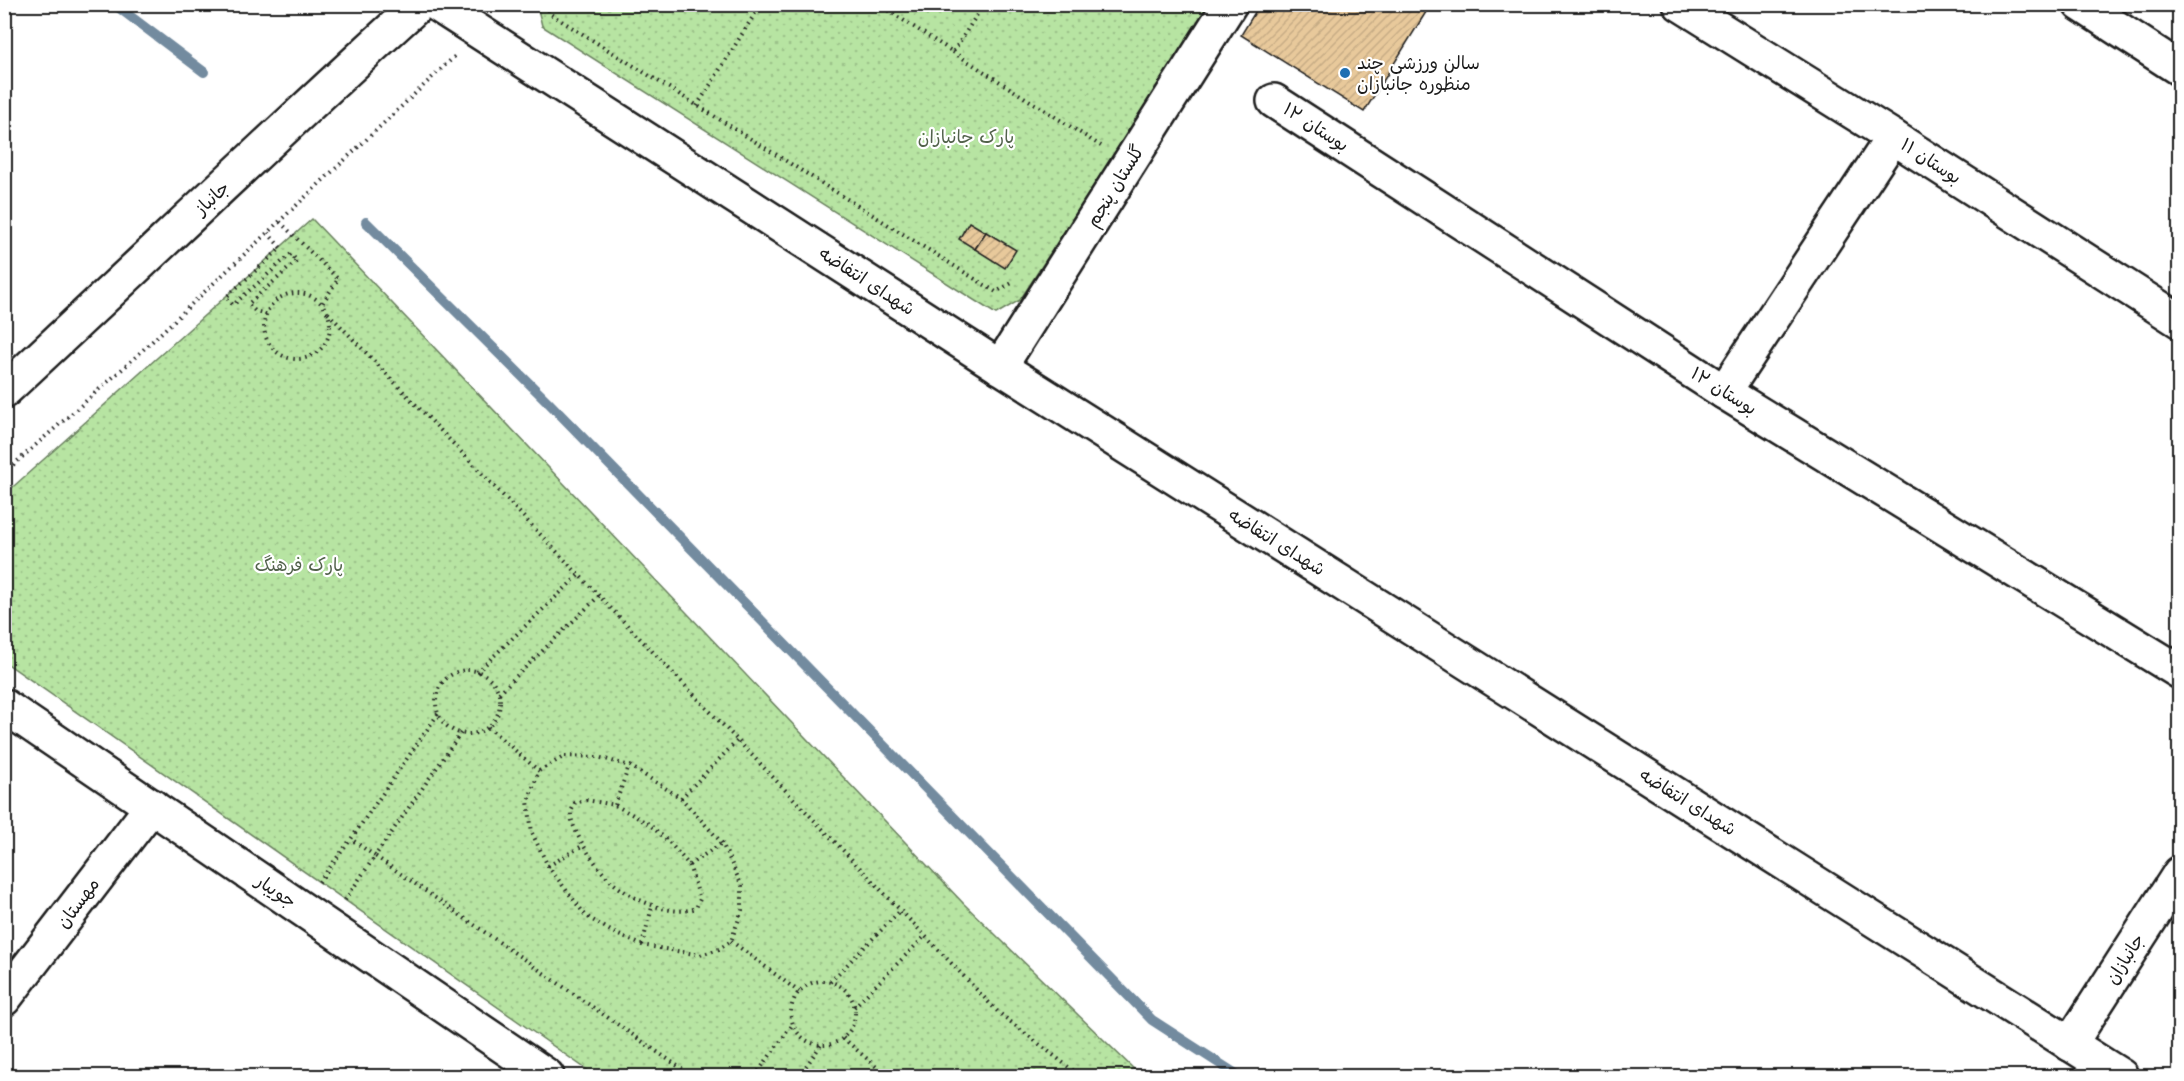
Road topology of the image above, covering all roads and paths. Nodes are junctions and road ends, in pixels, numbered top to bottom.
1 (419, 4) edge
2 (436, 4) edge
3 (548, 4) edge
4 (761, 4) edge
5 (878, 4) edge
6 (984, 4) edge
7 (1230, 4) edge
8 (1680, 4) edge
9 (2080, 4) edge
10 (480, 33) junction
11 (953, 52) junction
12 (2180, 69) edge
13 (1274, 101) dead end
14 (697, 106) junction
15 (1893, 137) junction
16 (1130, 163) junction
17 (280, 222) junction
18 (268, 233) junction
19 (1018, 280) dead end
20 (322, 304) junction
21 (328, 313) junction
22 (266, 314) junction
23 (2180, 321) edge
24 (1000, 367) junction
25 (4, 391) edge
26 (1724, 392) junction
27 (4, 473) edge
28 (579, 575) junction
29 (600, 596) junction
30 (477, 672) junction
31 (2180, 672) edge
32 (499, 693) junction
33 (4, 706) edge
34 (438, 714) junction
35 (488, 727) junction
36 (461, 733) junction
37 (738, 740) junction
38 (630, 766) junction
39 (540, 771) junction
40 (681, 798) junction
41 (615, 805) junction
42 (152, 806) junction
43 (351, 839) junction
44 (722, 843) junction
45 (582, 846) junction
46 (375, 856) junction
47 (689, 865) junction
48 (548, 866) junction
49 (2180, 873) edge
50 (318, 883) dead end
51 (344, 901) dead end
52 (652, 907) junction
53 (901, 910) junction
54 (925, 936) junction
55 (731, 941) junction
56 (642, 945) junction
57 (830, 982) junction
58 (799, 992) junction
59 (4, 999) edge
60 (854, 1007) junction
61 (793, 1024) junction
62 (843, 1038) junction
63 (2070, 1044) junction
64 (821, 1045) junction
65 (547, 1077) edge
66 (692, 1077) edge
67 (755, 1077) edge
68 (799, 1077) edge
69 (886, 1077) edge
70 (1080, 1077) edge
71 (2121, 1077) edge

1 - 25 street, جانباز
2 - 10 street, شهدای انتفاضه
3 - 14 path
4 - 14 path
5 - 11 path
6 - 11 path
7 - 16 street, گلستان پنجم
8 - 15 street, بوستان ۱۱
9 - 12 street
10 - 17 path
10 - 24 street, شهدای انتفاضه
11 - 16 path
13 - 26 street, بوستان ۱۲
14 - 19 path
15 - 23 street, بوستان ۱۱
15 - 26 street
16 - 24 street, گلستان پنجم
17 - 18 path
17 - 20 path
18 - 22 path
18 - 27 path
20 - 21 path
20 - 22 path
21 - 22 path
21 - 28 path
24 - 63 street, شهدای انتفاضه
26 - 31 street, بوستان ۱۲
28 - 29 path
28 - 30 path
29 - 32 path
29 - 37 path
30 - 32 path
30 - 34 path
32 - 35 path
33 - 42 street, جویبار
34 - 36 path
34 - 43 path
35 - 36 path
35 - 39 path
36 - 46 path
37 - 40 path
37 - 53 path
38 - 39 path
38 - 40 path
38 - 41 path
39 - 48 path
40 - 44 path
41 - 45 path
41 - 47 path
42 - 59 street, مهستان
42 - 65 street, جویبار
43 - 46 path
43 - 50 path
44 - 47 path
44 - 55 path
45 - 48 path
45 - 52 path
46 - 51 path
46 - 66 path
47 - 52 path
48 - 56 path
49 - 63 street, جانبازان
52 - 56 path
53 - 54 path
53 - 57 path
54 - 60 path
54 - 70 path
55 - 56 path
55 - 58 path
57 - 58 path
57 - 60 path
58 - 61 path
60 - 62 path
61 - 64 path
61 - 67 path
62 - 64 path
62 - 69 path
63 - 71 street, شهدای انتفاضه
64 - 68 path

